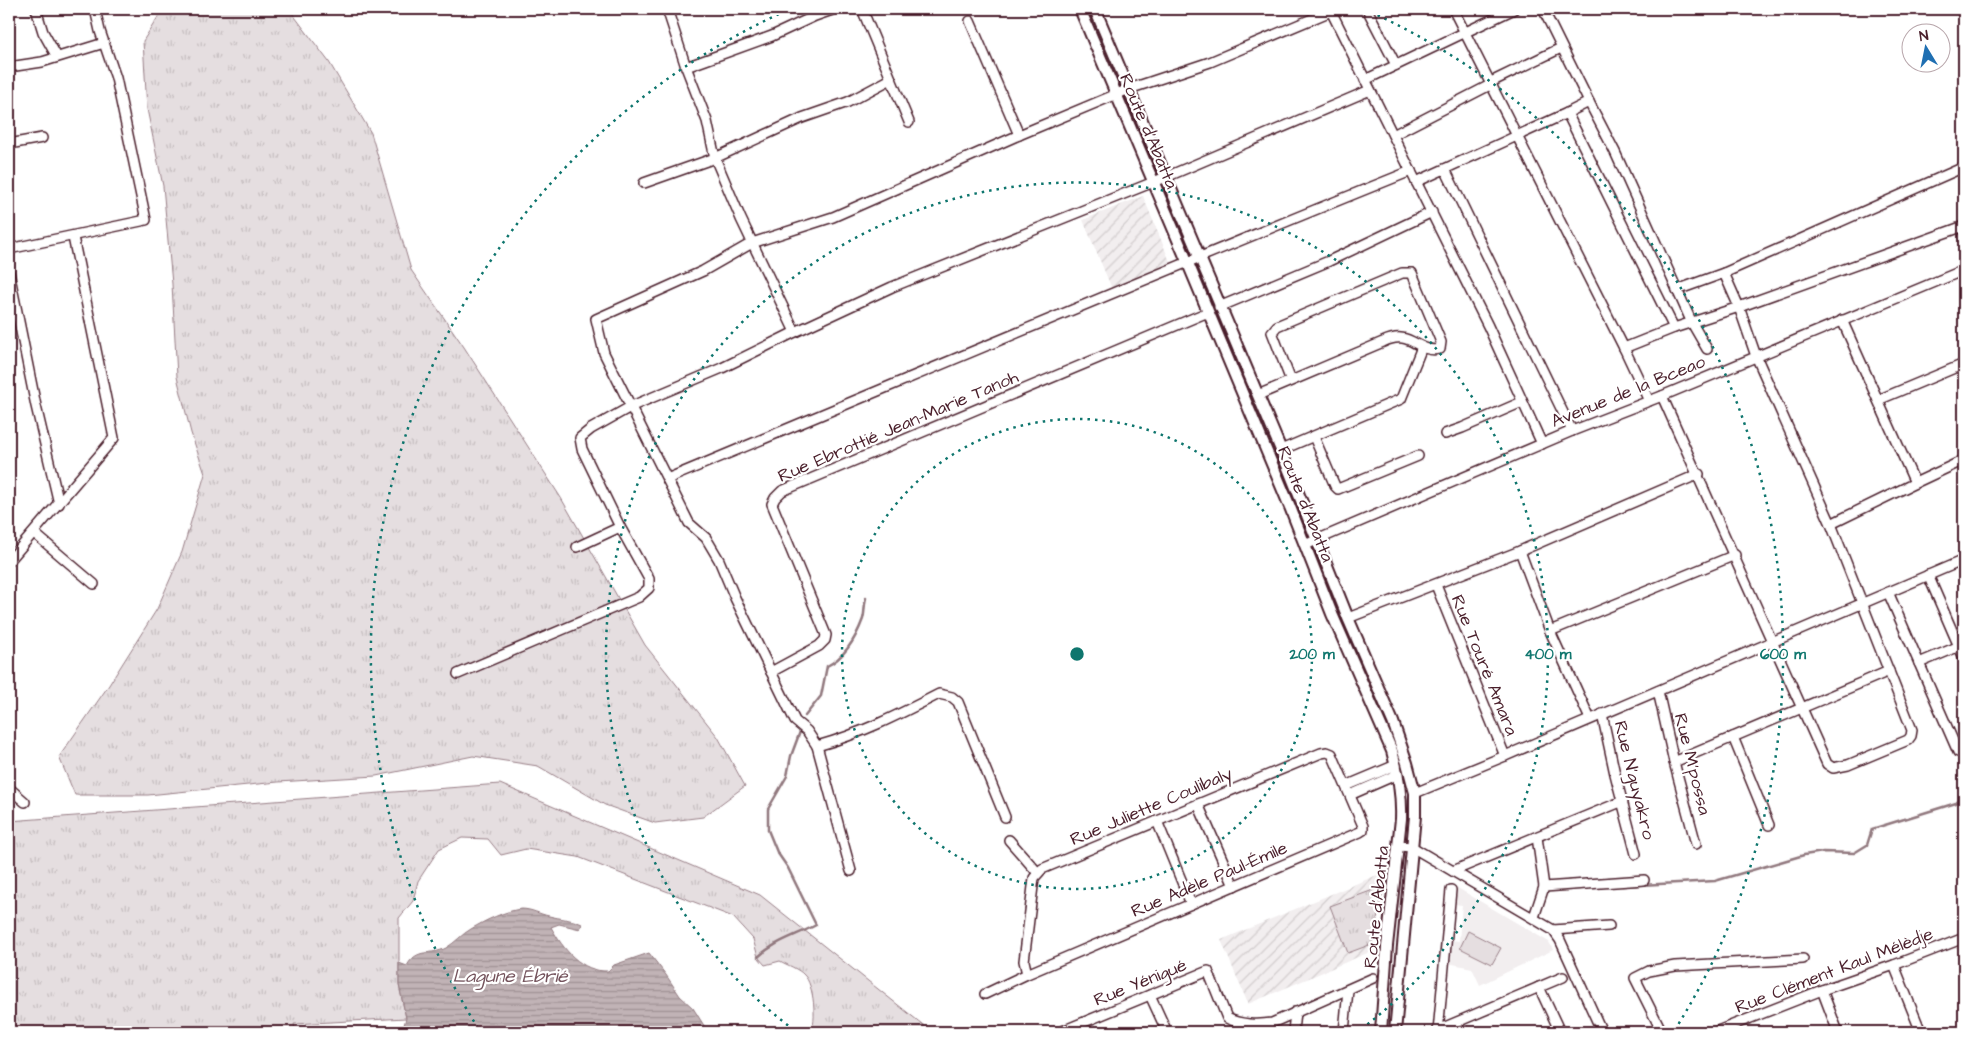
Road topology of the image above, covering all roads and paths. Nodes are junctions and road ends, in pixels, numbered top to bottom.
1 (36, 9) edge
2 (95, 9) edge
3 (667, 9) edge
4 (835, 9) edge
5 (862, 9) edge
6 (1080, 9) edge
7 (1095, 9) edge
8 (1367, 9) edge
9 (1453, 9) edge
10 (1514, 9) edge
11 (1543, 9) edge
12 (1331, 10) edge
13 (970, 21) dead end
14 (1465, 32) junction
15 (104, 43) junction
16 (1561, 48) junction
17 (57, 57) junction
18 (1396, 65) junction
19 (9, 67) edge
20 (686, 67) junction
21 (891, 79) junction
22 (1366, 80) junction
23 (1492, 83) junction
24 (1129, 89) junction
25 (1370, 90) junction
26 (1117, 94) junction
27 (1589, 102) junction
28 (1567, 113) junction
29 (909, 122) dead end
30 (1019, 135) junction
31 (1393, 135) junction
32 (1518, 136) junction
33 (42, 138) dead end
34 (9, 144) edge
35 (715, 158) junction
36 (1964, 167) edge
37 (1446, 169) junction
38 (1411, 171) junction
39 (1166, 177) junction
40 (1153, 182) junction
41 (1416, 182) junction
42 (644, 183) dead end
43 (1432, 212) junction
44 (1964, 226) edge
45 (73, 237) junction
46 (752, 243) junction
47 (9, 249) edge
48 (1199, 256) junction
49 (1187, 261) junction
50 (1964, 270) edge
51 (9, 272) edge
52 (1724, 273) junction
53 (1678, 290) junction
54 (1219, 307) junction
55 (1739, 307) junction
56 (1208, 312) junction
57 (1842, 320) junction
58 (1692, 323) junction
59 (1674, 328) junction
60 (795, 332) junction
61 (1422, 347) junction
62 (1624, 348) junction
63 (1707, 349) dead end
64 (1756, 356) junction
65 (1963, 368) edge
66 (1292, 381) junction
67 (1258, 396) junction
68 (1662, 396) junction
69 (1878, 400) junction
70 (1649, 401) junction
71 (1522, 402) junction
72 (632, 406) junction
73 (1572, 431) junction
74 (1445, 434) dead end
75 (1314, 437) junction
76 (1542, 444) junction
77 (1281, 450) junction
78 (1418, 456) dead end
79 (1964, 460) edge
80 (1699, 474) junction
81 (667, 479) junction
82 (1915, 483) junction
83 (58, 504) junction
84 (1831, 524) junction
85 (620, 527) junction
86 (34, 533) junction
87 (1316, 540) junction
88 (1305, 544) junction
89 (577, 547) dead end
90 (1520, 551) junction
91 (1735, 555) junction
92 (1964, 560) edge
93 (9, 561) edge
94 (1928, 575) junction
95 (94, 584) dead end
96 (1436, 585) junction
97 (1888, 592) junction
98 (1862, 603) junction
99 (1348, 618) junction
100 (1550, 631) junction
101 (1772, 641) junction
102 (1962, 645) edge
103 (1964, 658) edge
104 (1919, 663) junction
105 (1889, 671) junction
106 (771, 672) junction
107 (458, 674) dead end
108 (1658, 691) junction
109 (1801, 709) junction
110 (1602, 714) junction
111 (1590, 719) junction
112 (1733, 737) junction
113 (817, 746) junction
114 (1958, 752) dead end
115 (1505, 756) junction
116 (1674, 762) junction
117 (1397, 770) junction
118 (1346, 786) junction
119 (9, 788) edge
120 (1414, 793) junction
121 (1350, 795) junction
122 (1623, 801) junction
123 (25, 802) dead end
124 (1198, 804) junction
125 (1005, 817) dead end
126 (1157, 821) junction
127 (1769, 825) dead end
128 (1537, 836) junction
129 (1009, 840) dead end
130 (1696, 844) dead end
131 (1398, 846) junction
132 (1412, 847) junction
133 (1636, 854) dead end
134 (851, 870) dead end
135 (1454, 871) junction
136 (1038, 873) junction
137 (1644, 880) dead end
138 (1234, 886) junction
139 (1544, 886) junction
140 (1451, 890) dead end
141 (1191, 904) junction
142 (1534, 918) junction
143 (1609, 926) dead end
144 (1553, 930) junction
145 (1964, 938) edge
146 (1803, 959) dead end
147 (1894, 965) junction
148 (1027, 974) junction
149 (1563, 977) dead end
150 (1373, 978) dead end
151 (1539, 987) junction
152 (1348, 990) junction
153 (1822, 990) junction
154 (985, 994) dead end
155 (1150, 995) junction
156 (1295, 1012) junction
157 (1438, 1031) edge
158 (1557, 1031) edge
159 (1060, 1032) edge
160 (1167, 1032) edge
161 (1292, 1032) edge
162 (1344, 1032) edge
163 (1381, 1032) edge
164 (1395, 1032) edge
165 (1602, 1032) edge
166 (1662, 1032) edge
167 (1716, 1032) edge
168 (1838, 1032) edge
169 (1921, 1032) edge

1 - 17 street
2 - 15 street
3 - 20 street
4 - 20 street
5 - 21 street
6 - 26 street, Route d'Abatta
7 - 24 street, Route d'Abatta
8 - 18 street
9 - 14 street
10 - 14 street
11 - 16 street
12 - 22 street
12 - 24 street
13 - 30 street
14 - 18 street
14 - 23 street
15 - 17 street
15 - 45 street
16 - 23 street
16 - 27 street
17 - 19 street
18 - 22 street
20 - 35 street
21 - 29 street
21 - 35 street
22 - 25 street
23 - 31 street
23 - 32 street
24 - 26 street
24 - 39 street, Route d'Abatta
25 - 31 street
25 - 39 street
26 - 30 street
26 - 40 street, Route d'Abatta
27 - 28 street
27 - 53 street
28 - 32 street
28 - 59 street
30 - 46 street
31 - 38 street
32 - 37 street
32 - 62 street
33 - 34 street
35 - 42 street
35 - 46 street
36 - 52 street
37 - 41 street
37 - 73 street
38 - 41 street
38 - 48 street
39 - 40 street
39 - 48 street, Route d'Abatta
40 - 49 street, Route d'Abatta
40 - 60 street
41 - 43 street
43 - 54 street
43 - 71 street
44 - 55 street
45 - 47 street
45 - 83 street
46 - 60 street
46 - 72 street
48 - 49 street
48 - 54 street, Route d'Abatta
49 - 56 street, Route d'Abatta
49 - 81 street
50 - 57 street, Avenue de la Bceao
51 - 83 street
52 - 53 street
52 - 55 street
53 - 58 street
54 - 67 street, Route d'Abatta
55 - 58 street
55 - 64 street
56 - 88 street, Route d'Abatta
56 - 106 street, Rue Ebrottié Jean-Marie Tanoh
57 - 64 street, Avenue de la Bceao
57 - 69 street
58 - 59 street
58 - 63 street
59 - 62 street
60 - 72 street
61 - 66 street
61 - 66 street
61 - 75 street
62 - 70 street
64 - 68 street, Avenue de la Bceao
64 - 84 street
65 - 69 street
66 - 67 street
67 - 77 street, Route d'Abatta
68 - 70 street, Avenue de la Bceao
68 - 80 street
69 - 82 street
70 - 73 street, Avenue de la Bceao
71 - 74 street
71 - 76 street
72 - 81 street
72 - 85 street
73 - 76 street, Avenue de la Bceao
75 - 77 street
75 - 78 street
76 - 87 street, Avenue de la Bceao
77 - 87 street, Route d'Abatta
79 - 82 street
80 - 90 street
80 - 91 street
81 - 106 street
82 - 84 street
83 - 86 street
84 - 98 street
85 - 89 street
85 - 107 street
86 - 93 street
86 - 95 street
87 - 88 street, Avenue de la Bceao
87 - 99 street, Route d'Abatta
88 - 117 street, Route d'Abatta
90 - 96 street
90 - 100 street
91 - 100 street
91 - 101 street
92 - 94 street
94 - 97 street
94 - 102 street
96 - 99 street
96 - 115 street, Rue Touré Amara
97 - 98 street
97 - 104 street
98 - 101 street
98 - 105 street
99 - 120 street, Route d'Abatta
100 - 111 street
101 - 108 street
101 - 109 street
102 - 103 street
102 - 104 street
104 - 114 street
105 - 109 street
105 - 109 street
106 - 113 street
108 - 110 street
108 - 116 street, Rue M'possa
109 - 112 street
110 - 111 street
110 - 122 street, Rue N'guyakro
111 - 115 street
112 - 116 street
112 - 127 street
113 - 125 street
113 - 134 street
115 - 120 street
116 - 130 street, Rue M'possa
117 - 118 street
117 - 121 street
117 - 131 street, Route d'Abatta
118 - 121 street, Rue Juliette Coulibaly
118 - 124 street, Rue Juliette Coulibaly
119 - 123 street
120 - 132 street, Route d'Abatta
121 - 138 street, Rue Adèle Paul-Émile
122 - 128 street
122 - 133 street, Rue N'guyakro
124 - 126 street, Rue Juliette Coulibaly
124 - 138 street
126 - 136 street, Rue Juliette Coulibaly
126 - 141 street
128 - 135 street
128 - 139 street
129 - 136 street
131 - 132 street
131 - 163 street, Route d'Abatta
132 - 135 street
132 - 164 street, Route d'Abatta
135 - 142 street
136 - 148 street
137 - 139 street
138 - 141 street, Rue Adèle Paul-Émile
139 - 142 street
140 - 157 street
141 - 148 street, Rue Adèle Paul-Émile
142 - 144 street
143 - 144 street
144 - 165 street
145 - 147 street, Rue Clément Kaul Mélèdje
146 - 166 street
147 - 153 street, Rue Clément Kaul Mélèdje
147 - 169 street
148 - 154 street, Rue Adèle Paul-Émile
149 - 151 street
150 - 152 street, Rue Yénigué
151 - 157 street
151 - 158 street
152 - 156 street, Rue Yénigué
152 - 162 street
153 - 167 street, Rue Clément Kaul Mélèdje
153 - 168 street
155 - 156 street, Rue Yénigué
155 - 159 street, Rue Yénigué
155 - 160 street
156 - 161 street

